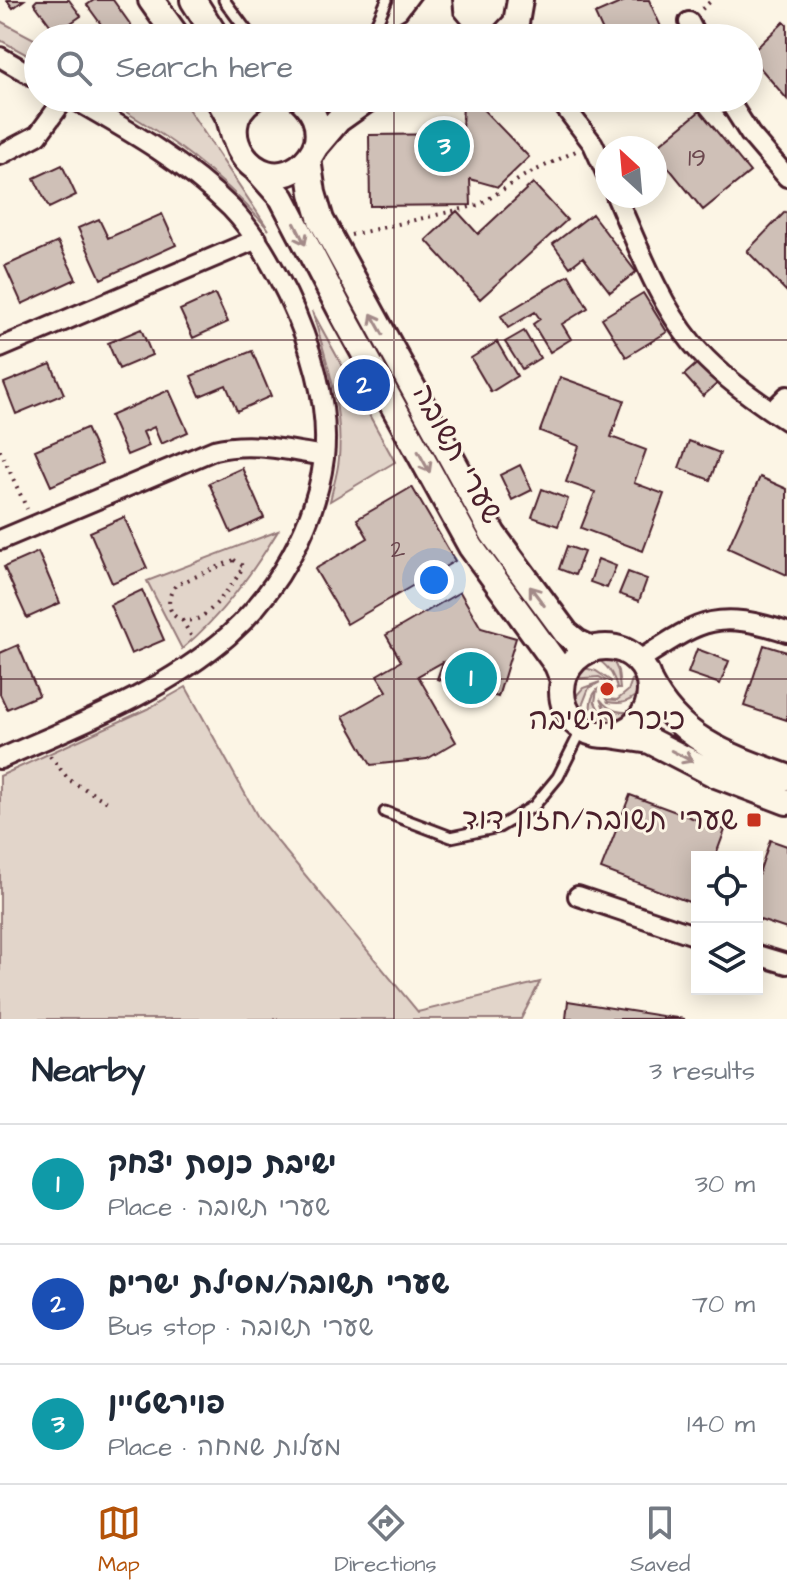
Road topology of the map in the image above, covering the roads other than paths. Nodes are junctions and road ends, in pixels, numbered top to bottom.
1 (151, 0) edge
2 (193, 0) edge
3 (224, 0) edge
4 (387, 0) edge
5 (438, 0) edge
6 (168, 24) edge
7 (208, 24) edge
8 (242, 24) edge
9 (376, 24) edge
10 (418, 24) edge
11 (444, 24) edge
12 (0, 57) edge
13 (24, 71) edge
14 (55, 112) edge
15 (95, 112) edge
16 (226, 112) edge
17 (240, 112) edge
18 (312, 112) edge
19 (349, 112) edge
20 (569, 112) edge
21 (736, 112) edge
22 (234, 136) junction
23 (595, 148) edge
24 (312, 153) junction
25 (0, 155) edge
26 (257, 170) junction
27 (787, 177) edge
28 (622, 208) edge
29 (257, 239) junction
30 (0, 348) edge
31 (787, 396) edge
32 (780, 416) edge
33 (324, 456) junction
34 (0, 540) edge
35 (787, 632) edge
36 (592, 649) junction
37 (644, 671) junction
38 (563, 680) junction
39 (582, 729) junction
40 (608, 735) junction
41 (0, 759) edge
42 (787, 777) edge
43 (787, 802) edge
44 (385, 812) dead end
45 (578, 896) dead end
46 (691, 934) edge
47 (763, 957) edge
48 (787, 964) edge

1 - 6 street
2 - 7 street
3 - 8 lane
4 - 9 lane
5 - 10 street
5 - 11 street
12 - 13 street
14 - 25 street
15 - 29 street
16 - 22 street, שערי תשובה
17 - 22 street
18 - 24 street, שערי תשובה
19 - 24 street
20 - 23 street
21 - 27 street
22 - 26 street, שערי תשובה
24 - 26 street
36 -> 24 street, שערי תשובה
26 -> 38 street, שערי תשובה
28 - 32 street
29 - 30 street
29 - 33 street
31 - 32 street
33 - 34 street
33 - 41 street
35 - 37 street
36 - 37 street
36 - 38 street
37 - 40 street
37 - 42 street
38 - 39 street
39 - 40 street
39 - 44 lane
40 -> 43 street
45 - 46 street
47 - 48 street

